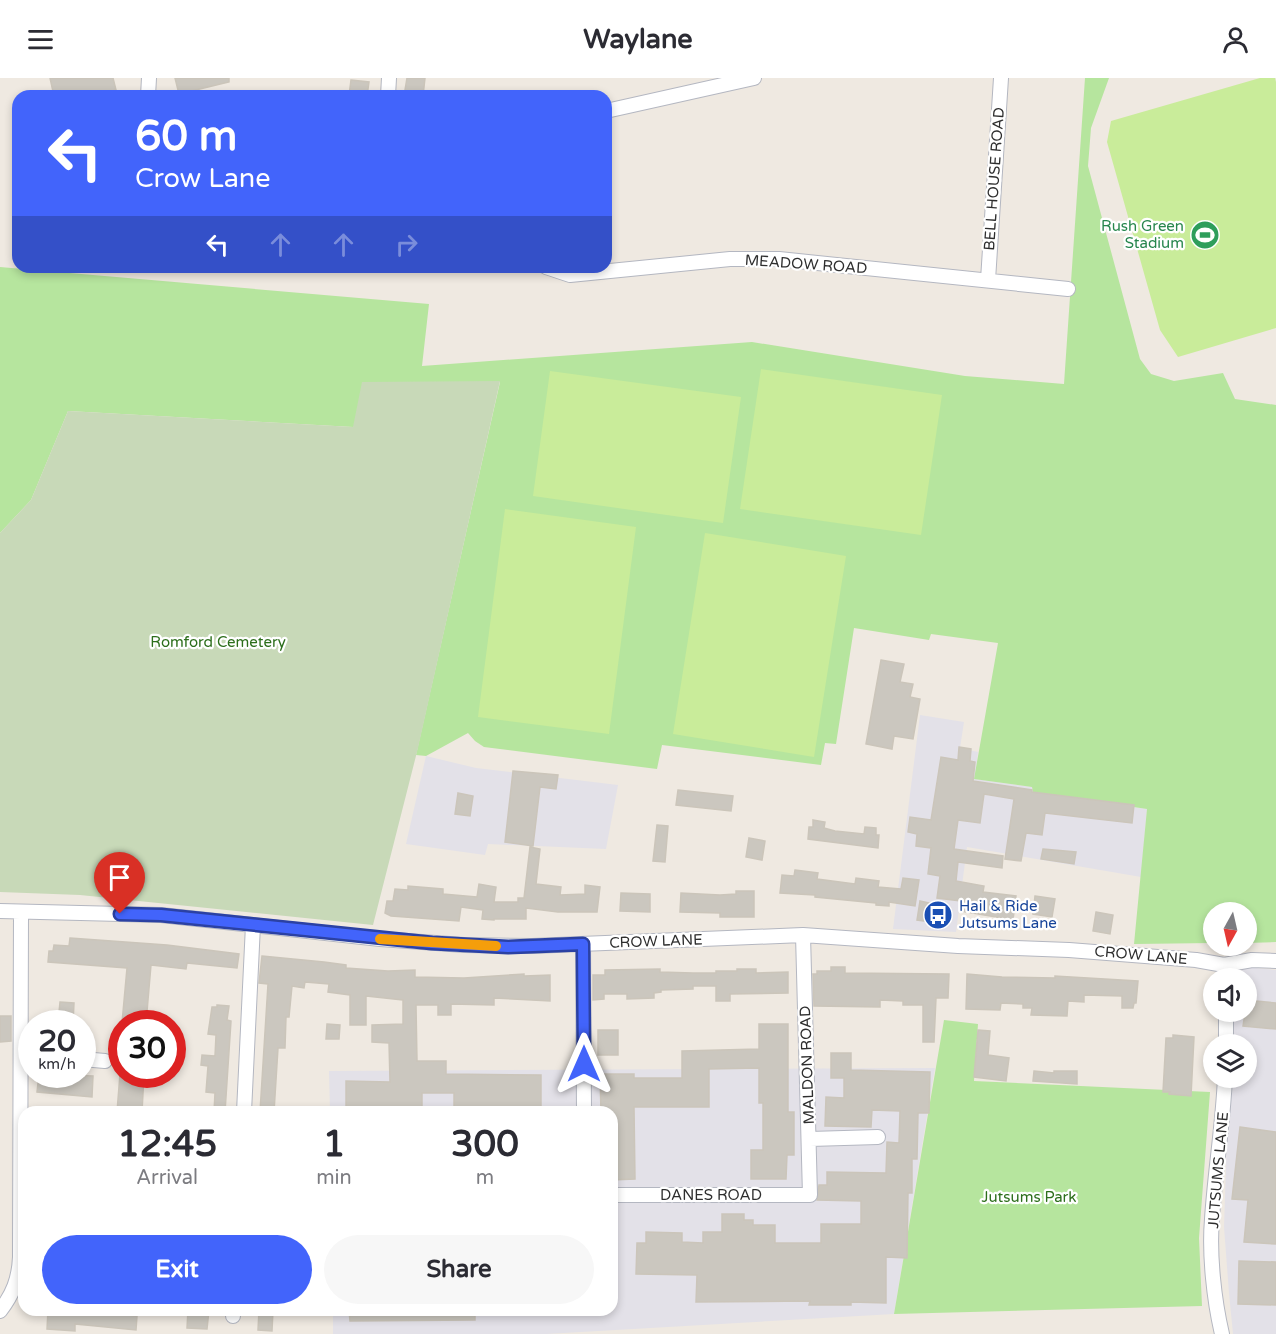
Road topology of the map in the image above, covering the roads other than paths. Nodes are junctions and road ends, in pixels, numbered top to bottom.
1 (754, 78) edge
2 (1001, 78) edge
3 (612, 110) edge
4 (612, 271) edge
5 (564, 273) edge
6 (590, 273) edge
7 (988, 280) junction
8 (1068, 290) dead end
9 (0, 911) edge
10 (21, 913) junction
11 (253, 925) junction
12 (803, 936) junction
13 (583, 944) junction
14 (1276, 962) edge
15 (1215, 968) edge
16 (1233, 968) edge
17 (24, 1010) edge
18 (96, 1060) edge
19 (105, 1061) dead end
20 (25, 1088) edge
21 (1224, 1088) edge
22 (24, 1106) edge
23 (244, 1106) edge
24 (584, 1106) edge
25 (878, 1137) dead end
26 (810, 1139) junction
27 (618, 1195) edge
28 (810, 1195) joint
29 (18, 1284) edge
30 (0, 1311) edge
31 (1222, 1334) edge

1 - 3 street
2 - 7 street, BELL HOUSE ROAD
4 - 7 street, MEADOW ROAD
5 - 6 street, MEADOW ROAD
7 - 8 street, MEADOW ROAD
9 - 10 street, CROW LANE
10 - 11 street, CROW LANE
10 - 17 street
11 - 13 street, CROW LANE
11 - 23 street
12 - 13 street, CROW LANE
12 - 15 street, CROW LANE
12 - 26 street, MALDON ROAD
13 - 24 street
14 - 16 street, CROW LANE
18 - 19 street
20 - 22 street
21 - 31 street, JUTSUMS LANE
25 - 26 street
26 - 28 street, MALDON ROAD
27 - 28 street, DANES ROAD
29 - 30 street

